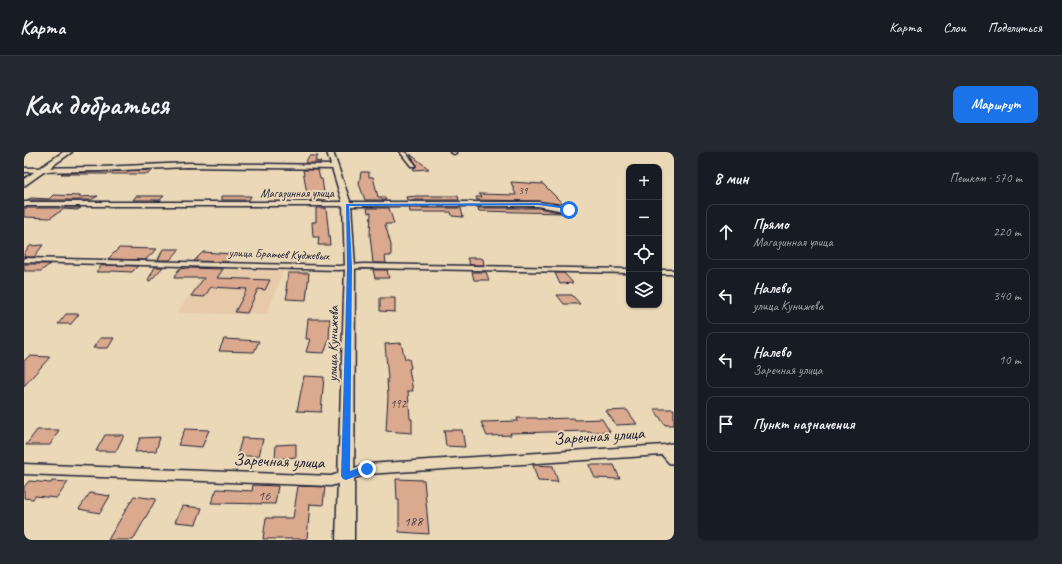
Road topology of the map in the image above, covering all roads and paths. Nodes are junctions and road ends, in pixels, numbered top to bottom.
1 (68, 152) edge
2 (330, 152) edge
3 (402, 152) edge
4 (412, 165) dead end
5 (334, 168) junction
6 (24, 170) edge
7 (43, 170) junction
8 (24, 184) edge
9 (24, 204) edge
10 (347, 204) junction
11 (569, 210) dead end
12 (24, 260) edge
13 (350, 267) junction
14 (626, 271) edge
15 (662, 272) edge
16 (674, 272) edge
17 (671, 452) edge
18 (24, 469) edge
19 (346, 476) junction
20 (345, 540) edge

1 - 7 highway
2 - 5 street, улица Кунижева
3 - 4 street
5 - 7 street
5 - 10 street, улица Кунижева
6 - 7 street
7 - 8 highway
9 - 10 street, Магазинная улица
10 - 11 street, Магазинная улица
10 - 13 street, улица Кунижева
12 - 13 street, улица Братьев Куджевых
13 - 14 street, улица Братьев Куджевых
13 - 19 street, улица Кунижева
15 - 16 street
17 - 19 street, Заречная улица
18 - 19 street, Заречная улица
19 - 20 street, улица Кунижева

